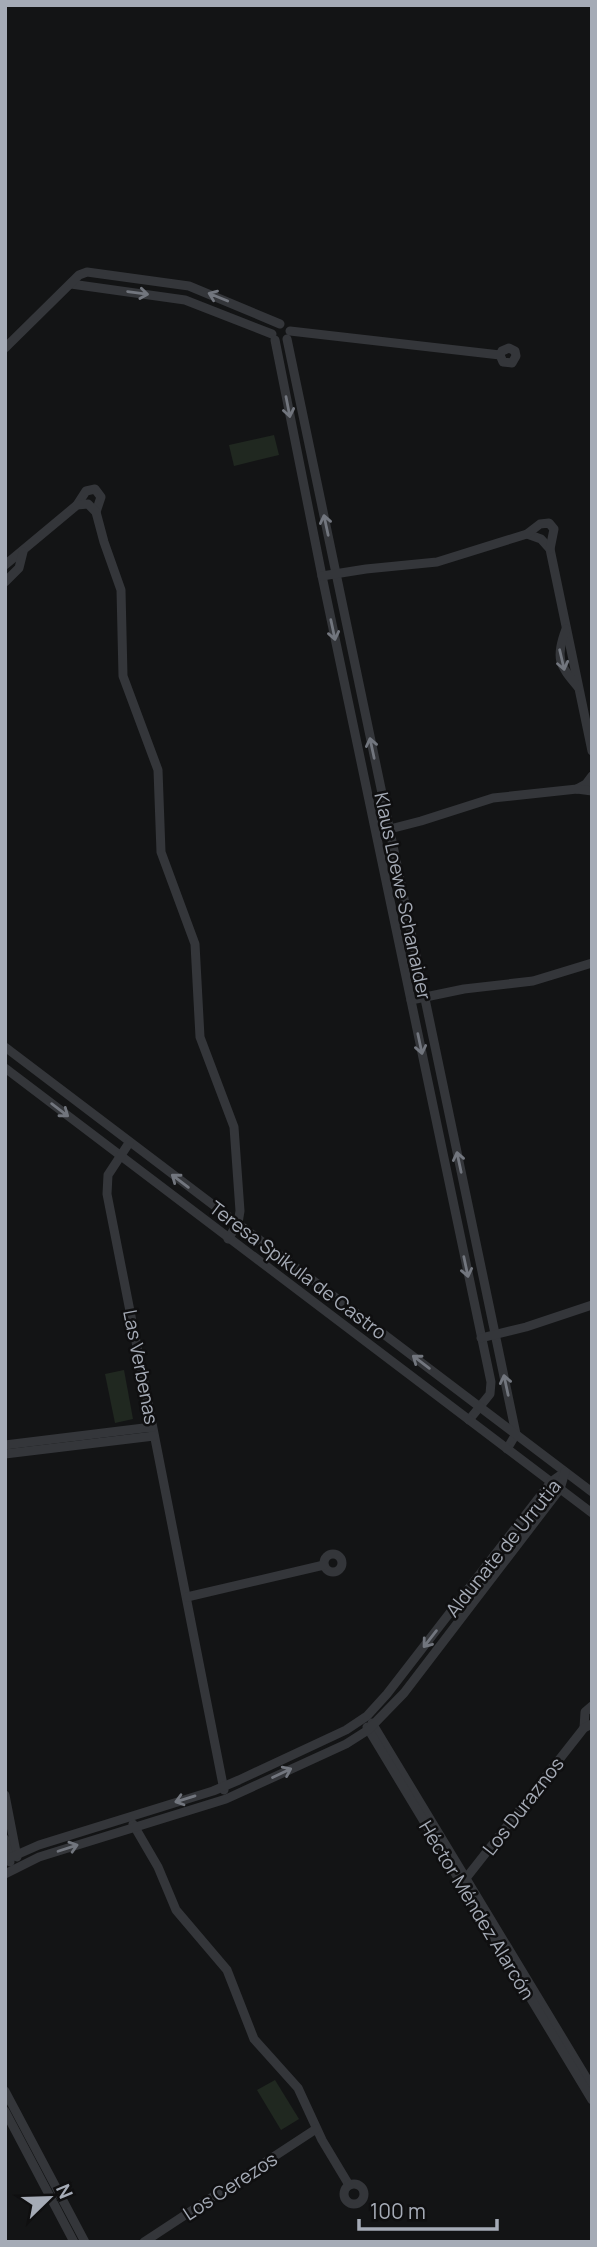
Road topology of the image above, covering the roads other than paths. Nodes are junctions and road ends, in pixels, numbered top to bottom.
1 (71, 284) junction
2 (280, 324) junction
3 (288, 335) junction
4 (274, 337) junction
5 (5, 348) edge
6 (500, 355) dead end
7 (77, 505) junction
8 (96, 512) junction
9 (527, 534) junction
10 (550, 549) junction
11 (23, 552) junction
12 (5, 565) edge
13 (337, 574) junction
14 (322, 576) junction
15 (5, 582) edge
16 (592, 751) edge
17 (592, 776) edge
18 (577, 789) junction
19 (592, 791) edge
20 (389, 829) junction
21 (376, 832) junction
22 (592, 963) edge
23 (424, 996) junction
24 (411, 999) junction
25 (5, 1047) edge
26 (5, 1068) edge
27 (129, 1143) junction
28 (120, 1156) junction
29 (238, 1223) junction
30 (228, 1239) junction
31 (592, 1305) edge
32 (496, 1335) junction
33 (481, 1338) junction
34 (480, 1406) junction
35 (469, 1420) junction
36 (153, 1431) junction
37 (516, 1434) junction
38 (5, 1445) edge
39 (507, 1449) junction
40 (5, 1454) edge
41 (565, 1472) junction
42 (551, 1482) junction
43 (560, 1489) junction
44 (592, 1492) edge
45 (592, 1513) edge
46 (324, 1565) dead end
47 (187, 1597) junction
48 (592, 1706) edge
49 (365, 1718) junction
50 (588, 1726) edge
51 (371, 1728) junction
52 (224, 1786) junction
53 (5, 1795) edge
54 (226, 1799) junction
55 (130, 1817) junction
56 (134, 1827) junction
57 (5, 1839) edge
58 (10, 1857) edge
59 (12, 1870) edge
60 (464, 1881) junction
61 (590, 2086) edge
62 (5, 2091) edge
63 (592, 2100) edge
64 (5, 2111) edge
65 (316, 2129) junction
66 (349, 2185) dead end
67 (74, 2242) edge
68 (85, 2242) edge
69 (144, 2242) edge

2 -> 1 street
1 -> 4 street
1 - 5 street
2 - 3 street
2 - 4 street
3 - 4 street
3 - 6 street
13 -> 3 street, Klaus Loewe Schanaider
4 -> 14 street, Klaus Loewe Schanaider
7 - 8 street
7 - 8 street
7 - 11 street
8 - 29 street
9 - 10 street
9 - 10 street
9 - 13 street
10 - 16 street
11 - 12 street
11 - 15 street
13 - 14 street
20 -> 13 street, Klaus Loewe Schanaider
14 -> 21 street, Klaus Loewe Schanaider
17 - 18 street
18 - 19 street
18 - 20 street
20 - 21 street
20 - 23 street, Klaus Loewe Schanaider
21 - 24 street, Klaus Loewe Schanaider
22 - 23 street
23 - 24 street
32 -> 23 street, Klaus Loewe Schanaider
24 -> 33 street, Klaus Loewe Schanaider
25 - 27 street, Teresa Spikula de Castro
26 -> 28 street, Teresa Spikula de Castro
27 - 28 street, Las Verbenas
29 -> 27 street, Teresa Spikula de Castro
28 - 30 street, Teresa Spikula de Castro
28 - 36 street, Las Verbenas
29 - 30 street
34 -> 29 street, Teresa Spikula de Castro
30 - 35 street, Teresa Spikula de Castro
31 - 32 street
32 - 33 street
37 -> 32 street, Klaus Loewe Schanaider
33 - 34 street, Klaus Loewe Schanaider
34 - 35 street, Klaus Loewe Schanaider
34 - 37 street, Teresa Spikula de Castro
35 - 39 street, Teresa Spikula de Castro
36 - 38 street
36 - 40 street
36 - 47 street, Las Verbenas
37 - 39 street
37 - 41 street, Teresa Spikula de Castro
39 - 42 street, Teresa Spikula de Castro
41 - 42 street, Aldunate de Urrutia
41 - 43 street, Aldunate de Urrutia
41 - 44 street, Teresa Spikula de Castro
42 - 43 street, Teresa Spikula de Castro
42 -> 49 street, Aldunate de Urrutia
43 - 45 street, Teresa Spikula de Castro
43 - 51 street, Aldunate de Urrutia
46 - 47 street
47 - 52 street, Las Verbenas
48 - 50 street, Los Duraznos
49 - 51 street, Héctor Méndez Alarcón
49 - 52 street, Aldunate de Urrutia
50 - 60 street, Los Duraznos
54 -> 51 street, Aldunate de Urrutia
51 - 60 street, Héctor Méndez Alarcón
52 - 54 street, Las Verbenas
52 -> 55 street, Aldunate de Urrutia
53 - 58 street
54 - 56 street, Aldunate de Urrutia
55 - 56 street
55 - 58 street, Aldunate de Urrutia
59 -> 56 street, Aldunate de Urrutia
56 - 65 street
57 - 58 street
58 - 59 street
60 - 61 street, Héctor Méndez Alarcón
61 - 63 street, Héctor Méndez Alarcón
62 - 68 street
64 - 67 street
65 - 66 street
65 - 69 street, Los Cerezos

